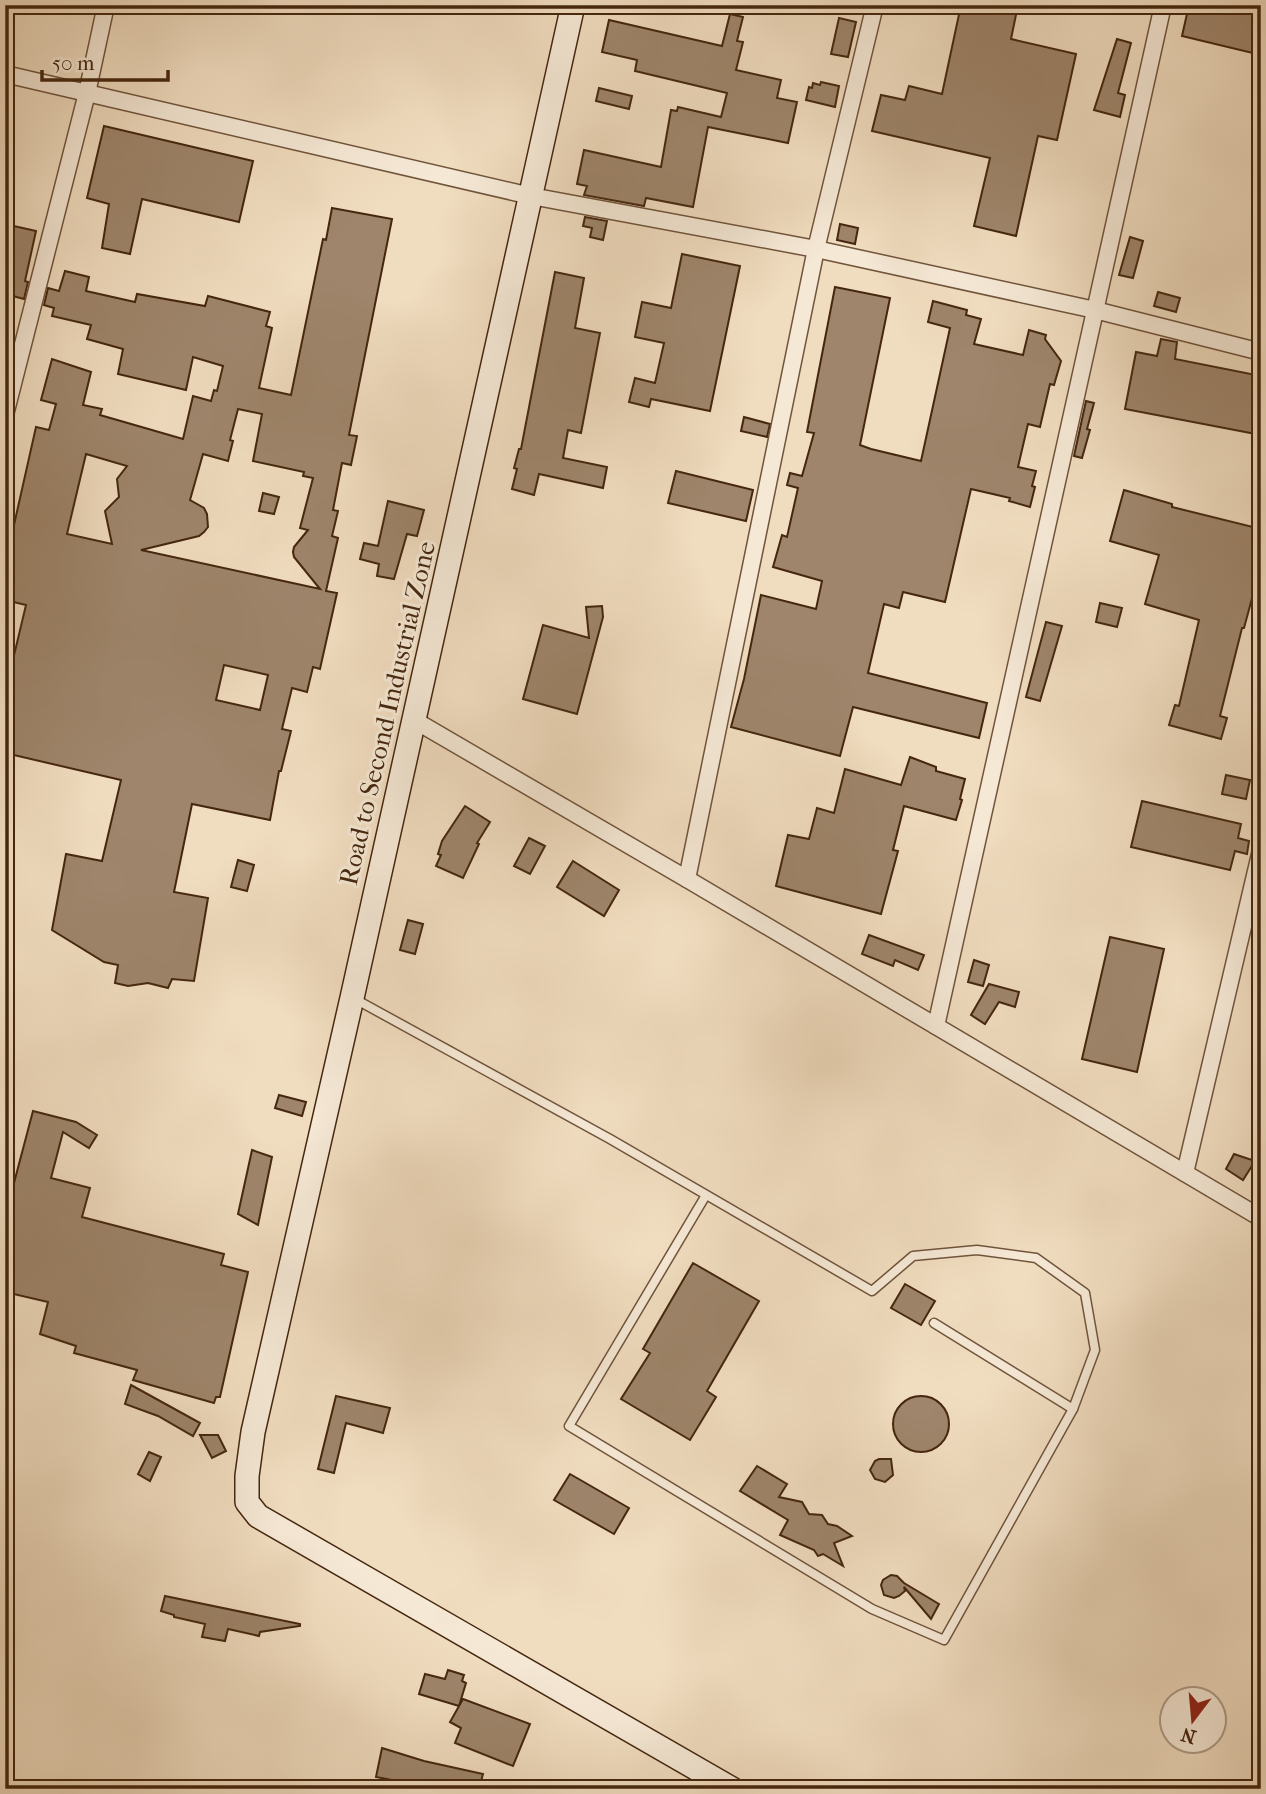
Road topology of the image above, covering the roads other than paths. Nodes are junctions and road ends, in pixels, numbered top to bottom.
1 (106, 5) edge
2 (573, 5) edge
3 (875, 5) edge
4 (1163, 5) edge
5 (5, 74) edge
6 (86, 93) junction
7 (531, 196) junction
8 (816, 248) junction
9 (1095, 310) junction
10 (1261, 352) edge
11 (5, 415) edge
12 (414, 720) junction
13 (1261, 850) edge
14 (687, 878) junction
15 (352, 998) junction
16 (936, 1026) junction
17 (1185, 1173) junction
18 (706, 1195) junction
19 (1261, 1218) edge
20 (934, 1323) dead end
21 (1073, 1409) junction
22 (732, 1789) edge

1 - 6 street
2 - 7 street, Road to Second Industrial Zone
3 - 8 street
4 - 9 street
5 - 6 street
6 - 7 street
6 - 11 street
7 - 8 street
7 - 12 street, Road to Second Industrial Zone
8 - 9 street
8 - 14 street
9 - 10 street
9 - 16 street
12 - 14 street
12 - 15 street, Road to Second Industrial Zone
13 - 17 street
14 - 16 street
15 - 18 lane
15 - 22 street, Road to Second Industrial Zone
16 - 17 street
17 - 19 street
18 - 21 lane
18 - 21 lane
20 - 21 lane

